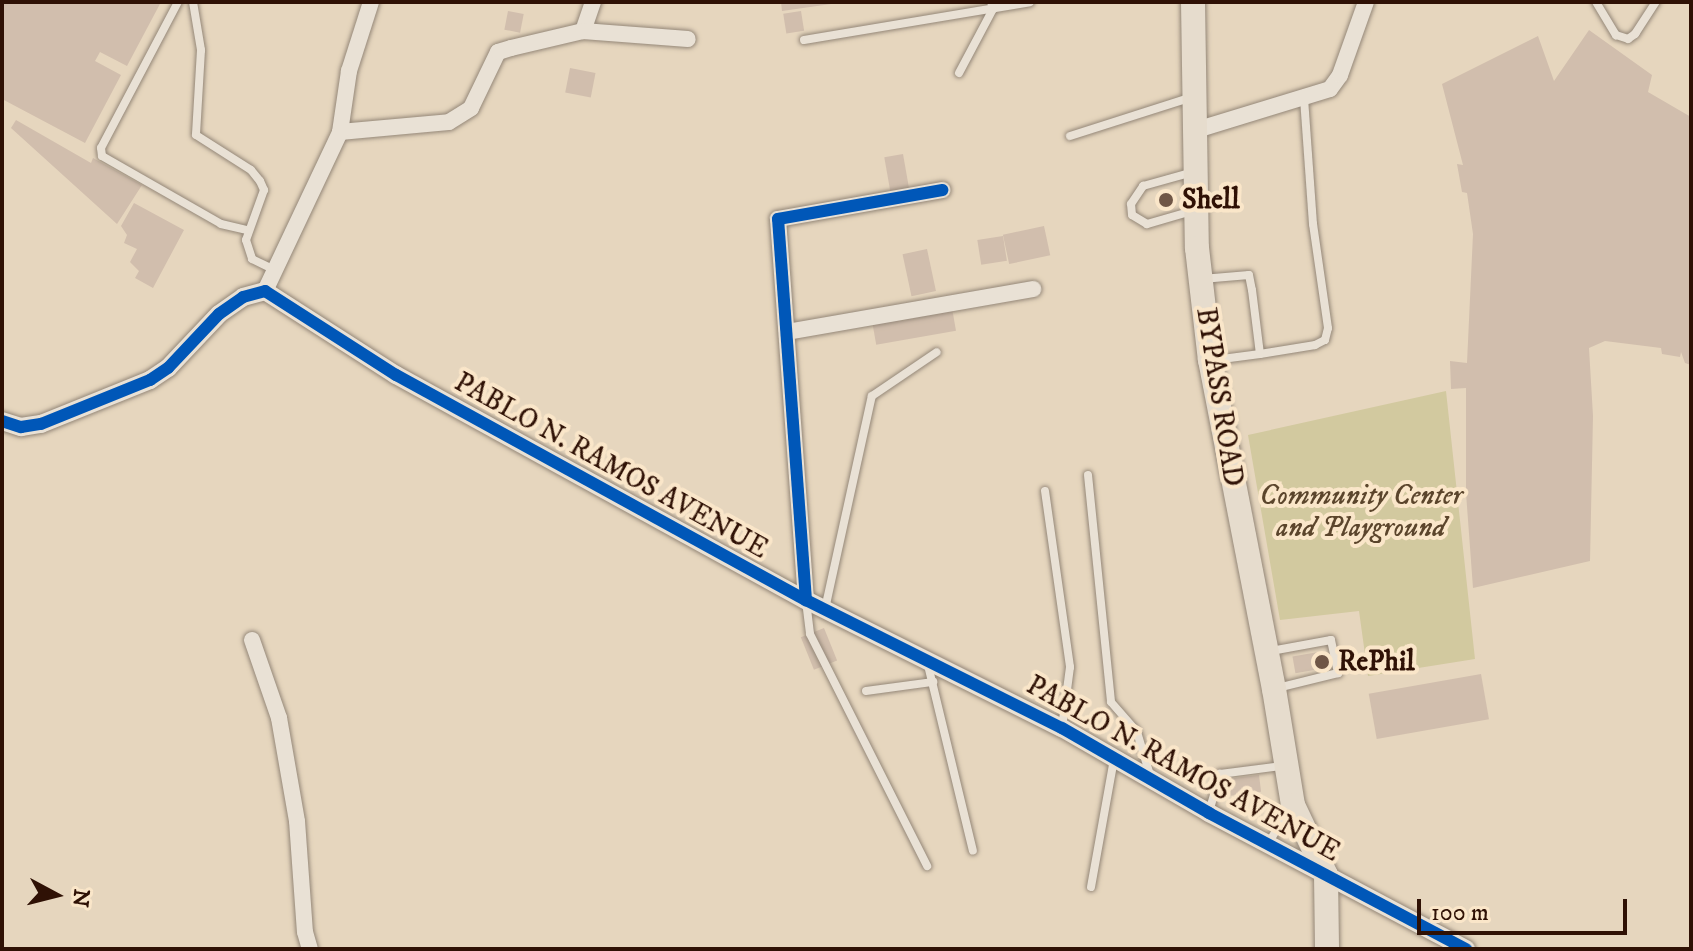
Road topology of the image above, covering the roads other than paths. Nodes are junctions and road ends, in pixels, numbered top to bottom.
1 (178, 2) edge
2 (193, 2) edge
3 (371, 2) edge
4 (593, 2) edge
5 (1030, 2) edge
6 (1193, 2) edge
7 (1366, 2) edge
8 (1596, 2) edge
9 (1656, 2) edge
10 (992, 6) edge
11 (583, 31) junction
12 (688, 39) dead end
13 (804, 40) dead end
14 (959, 73) dead end
15 (1193, 96) junction
16 (1304, 99) junction
17 (1193, 131) junction
18 (340, 132) junction
19 (1070, 136) dead end
20 (1194, 172) junction
21 (942, 190) dead end
22 (1195, 209) junction
23 (248, 230) junction
24 (276, 271) junction
25 (1201, 279) junction
26 (1033, 289) dead end
27 (265, 291) junction
28 (787, 332) junction
29 (937, 352) dead end
30 (1260, 354) junction
31 (1210, 360) junction
32 (2, 421) edge
33 (1088, 475) dead end
34 (1045, 491) dead end
35 (806, 600) junction
36 (825, 609) junction
37 (252, 640) dead end
38 (1266, 652) junction
39 (927, 661) junction
40 (933, 682) junction
41 (1274, 689) junction
42 (866, 691) dead end
43 (1062, 728) junction
44 (1114, 758) junction
45 (1287, 765) junction
46 (1151, 780) junction
47 (1293, 805) junction
48 (1209, 813) junction
49 (1269, 842) junction
50 (973, 851) dead end
51 (927, 866) dead end
52 (1326, 875) junction
53 (1091, 887) dead end
54 (310, 949) edge
55 (1327, 949) edge
56 (1466, 949) edge

1 - 23 lane
2 - 23 lane
3 - 18 street
4 - 11 street
5 - 10 lane
6 - 15 main road, BYPASS ROAD
7 - 16 street
8 - 9 lane
10 - 13 lane
10 - 14 lane
11 - 12 street
11 - 18 street
15 - 17 main road, BYPASS ROAD
15 - 19 lane
16 - 17 street
16 - 30 lane
17 - 20 main road, BYPASS ROAD
18 - 24 street
20 - 22 main road, BYPASS ROAD
20 - 22 lane
21 - 28 street
22 - 25 main road, BYPASS ROAD
23 - 24 lane
24 - 27 street
25 - 30 lane
25 - 31 main road, BYPASS ROAD
26 - 28 street
27 - 32 street
27 - 35 street, PABLO N. RAMOS AVENUE
28 - 35 street
29 - 36 lane
30 - 31 lane
31 - 38 main road, BYPASS ROAD
33 - 46 lane
34 - 43 lane
35 - 36 street, PABLO N. RAMOS AVENUE
35 - 51 lane
36 - 39 street, PABLO N. RAMOS AVENUE
37 - 54 street
38 - 41 main road, BYPASS ROAD
38 - 41 lane
39 - 40 lane
39 - 43 street, PABLO N. RAMOS AVENUE
40 - 42 lane
40 - 50 lane
41 - 45 main road, BYPASS ROAD
43 - 44 street, PABLO N. RAMOS AVENUE
44 - 46 street, PABLO N. RAMOS AVENUE
44 - 53 lane
45 - 47 main road, BYPASS ROAD
45 - 48 lane
46 - 48 street, PABLO N. RAMOS AVENUE
47 - 49 lane
47 - 52 main road, BYPASS ROAD
48 - 49 street, PABLO N. RAMOS AVENUE
49 - 52 street, PABLO N. RAMOS AVENUE
52 - 55 main road
52 - 56 street, PABLO N. RAMOS AVENUE

